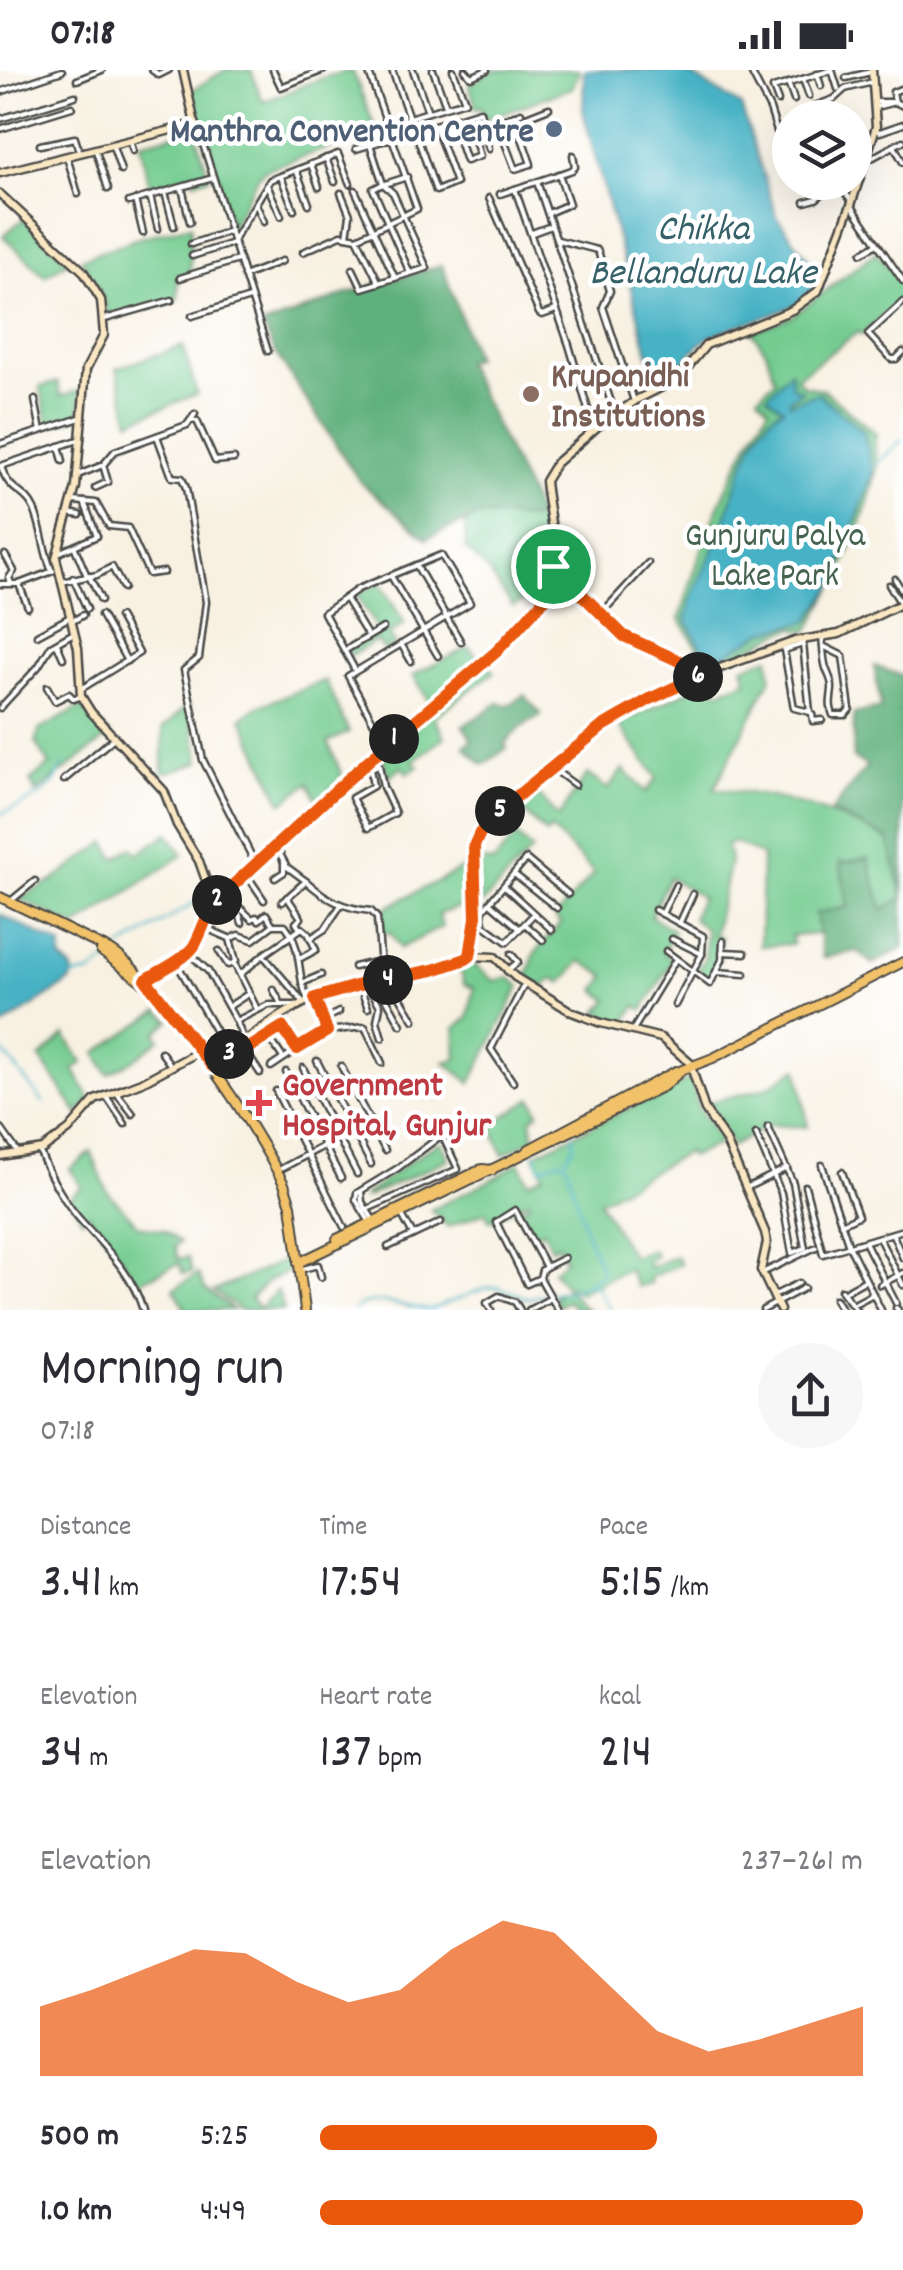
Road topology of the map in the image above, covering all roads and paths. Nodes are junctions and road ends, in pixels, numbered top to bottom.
1 (102, 70) edge
2 (152, 70) edge
3 (169, 70) edge
4 (183, 70) edge
5 (273, 70) edge
6 (324, 70) edge
7 (392, 70) edge
8 (413, 70) edge
9 (433, 70) edge
10 (454, 70) edge
11 (465, 70) edge
12 (486, 70) edge
13 (750, 70) edge
14 (832, 70) edge
15 (62, 71) edge
16 (371, 71) edge
17 (872, 71) edge
18 (817, 74) junction
19 (846, 78) dead end
20 (803, 79) junction
21 (77, 80) dead end
22 (873, 82) junction
23 (788, 83) junction
24 (821, 86) dead end
25 (903, 88) edge
26 (842, 89) junction
27 (0, 92) edge
28 (75, 96) dead end
29 (809, 96) dead end
30 (778, 100) edge
31 (794, 100) dead end
32 (831, 100) edge
33 (893, 102) junction
34 (876, 105) junction
35 (446, 106) junction
36 (903, 106) edge
37 (72, 107) dead end
38 (550, 108) dead end
39 (428, 112) junction
40 (521, 113) dead end
41 (467, 115) junction
42 (772, 116) edge
43 (196, 118) junction
44 (515, 118) junction
45 (0, 119) edge
46 (452, 120) junction
47 (498, 122) junction
48 (903, 124) edge
49 (435, 125) junction
50 (484, 127) junction
51 (0, 130) edge
52 (415, 131) junction
53 (874, 134) junction
54 (392, 138) junction
55 (130, 140) junction
56 (872, 140) edge
57 (903, 141) edge
58 (370, 144) junction
59 (40, 145) dead end
60 (112, 146) junction
61 (894, 146) junction
62 (356, 148) dead end
63 (490, 149) dead end
64 (96, 150) junction
65 (132, 151) dead end
66 (79, 153) junction
67 (572, 155) dead end
68 (67, 157) junction
69 (326, 158) junction
70 (872, 161) edge
71 (903, 162) edge
72 (311, 164) junction
73 (296, 170) junction
74 (121, 171) dead end
75 (358, 172) dead end
76 (0, 174) edge
77 (559, 174) junction
78 (281, 175) junction
79 (348, 176) junction
80 (407, 177) junction
81 (213, 178) junction
82 (335, 182) dead end
83 (537, 182) junction
84 (350, 184) dead end
85 (384, 184) junction
86 (266, 185) junction
87 (182, 187) junction
88 (319, 187) dead end
89 (108, 189) dead end
90 (515, 189) junction
91 (355, 190) dead end
92 (165, 192) junction
93 (0, 194) edge
94 (78, 194) dead end
95 (341, 194) dead end
96 (500, 194) dead end
97 (150, 196) junction
98 (489, 198) dead end
99 (853, 200) edge
100 (805, 202) dead end
101 (256, 204) junction
102 (309, 204) dead end
103 (852, 204) junction
104 (294, 210) dead end
105 (548, 213) junction
106 (280, 216) dead end
107 (404, 216) junction
108 (190, 222) dead end
109 (264, 222) dead end
110 (388, 224) junction
111 (174, 226) dead end
112 (551, 226) junction
113 (158, 229) dead end
114 (373, 230) junction
115 (230, 231) junction
116 (144, 233) dead end
117 (530, 234) junction
118 (346, 236) junction
119 (357, 238) junction
120 (558, 240) junction
121 (233, 242) junction
122 (192, 244) dead end
123 (877, 244) junction
124 (303, 252) dead end
125 (862, 253) dead end
126 (192, 256) dead end
127 (238, 260) junction
128 (282, 261) dead end
129 (353, 269) dead end
130 (410, 273) junction
131 (243, 276) junction
132 (180, 278) dead end
133 (395, 278) junction
134 (903, 281) edge
135 (378, 282) junction
136 (250, 298) junction
137 (172, 300) dead end
138 (903, 302) edge
139 (556, 310) junction
140 (192, 316) dead end
141 (105, 319) junction
142 (268, 351) dead end
143 (903, 352) edge
144 (34, 400) dead end
145 (634, 402) junction
146 (196, 414) dead end
147 (615, 414) junction
148 (83, 417) junction
149 (191, 420) junction
150 (41, 430) junction
151 (594, 430) junction
152 (157, 436) junction
153 (81, 440) junction
154 (0, 444) edge
155 (59, 446) junction
156 (234, 459) dead end
157 (63, 461) dead end
158 (0, 465) edge
159 (103, 465) junction
160 (78, 475) junction
161 (95, 488) dead end
162 (72, 501) junction
163 (84, 502) junction
164 (68, 513) junction
165 (80, 515) dead end
166 (75, 548) junction
167 (6, 555) dead end
168 (53, 557) junction
169 (648, 563) dead end
170 (416, 565) junction
171 (553, 566) junction
172 (55, 570) junction
173 (164, 572) dead end
174 (88, 576) junction
175 (391, 576) junction
176 (73, 578) junction
177 (895, 578) dead end
178 (62, 582) junction
179 (0, 584) edge
180 (11, 584) junction
181 (19, 584) junction
182 (901, 584) edge
183 (889, 585) dead end
184 (123, 588) dead end
185 (903, 592) edge
186 (344, 598) junction
187 (101, 600) dead end
188 (903, 604) edge
189 (28, 607) dead end
190 (100, 614) dead end
191 (601, 614) junction
192 (119, 617) dead end
193 (446, 617) junction
194 (70, 620) junction
195 (383, 628) dead end
196 (424, 630) junction
197 (74, 633) junction
198 (366, 633) dead end
199 (37, 635) dead end
200 (807, 641) junction
201 (822, 641) junction
202 (461, 642) dead end
203 (56, 644) junction
204 (401, 644) junction
205 (344, 651) junction
206 (438, 656) dead end
207 (63, 658) dead end
208 (411, 660) dead end
209 (127, 661) junction
210 (355, 670) junction
211 (706, 673) junction
212 (47, 687) dead end
213 (81, 692) junction
214 (0, 708) edge
215 (822, 720) dead end
216 (116, 737) junction
217 (386, 745) junction
218 (371, 763) junction
219 (552, 768) junction
220 (64, 780) dead end
221 (382, 782) junction
222 (575, 785) dead end
223 (373, 786) junction
224 (276, 846) junction
225 (284, 862) junction
226 (256, 865) junction
227 (246, 874) junction
228 (514, 874) junction
229 (275, 878) dead end
230 (35, 881) dead end
231 (306, 881) junction
232 (676, 885) dead end
233 (504, 886) junction
234 (224, 894) junction
235 (568, 894) dead end
236 (692, 894) dead end
237 (3, 900) edge
238 (264, 900) dead end
239 (235, 902) junction
240 (489, 902) junction
241 (214, 903) junction
242 (341, 906) junction
243 (556, 908) dead end
244 (655, 910) dead end
245 (534, 914) junction
246 (662, 914) junction
247 (479, 918) junction
248 (679, 923) junction
249 (242, 924) dead end
250 (273, 925) junction
251 (201, 926) junction
252 (523, 927) junction
253 (300, 929) junction
254 (552, 930) dead end
255 (292, 934) junction
256 (311, 938) junction
257 (672, 938) dead end
258 (230, 939) junction
259 (543, 940) dead end
260 (722, 941) dead end
261 (219, 951) dead end
262 (666, 951) dead end
263 (188, 952) junction
264 (722, 952) junction
265 (745, 952) dead end
266 (511, 954) dead end
267 (702, 954) junction
268 (263, 955) junction
269 (470, 956) junction
270 (301, 958) junction
271 (676, 959) junction
272 (903, 960) edge
273 (175, 961) junction
274 (380, 961) junction
275 (234, 963) junction
276 (354, 966) dead end
277 (508, 971) junction
278 (694, 971) junction
279 (716, 972) junction
280 (241, 974) junction
281 (746, 974) dead end
282 (321, 976) dead end
283 (383, 981) junction
284 (146, 983) junction
285 (524, 983) junction
286 (301, 984) junction
287 (363, 984) junction
288 (273, 988) dead end
289 (248, 994) junction
290 (305, 1000) junction
291 (281, 1003) junction
292 (675, 1005) dead end
293 (229, 1007) junction
294 (368, 1008) dead end
295 (258, 1009) junction
296 (339, 1012) dead end
297 (325, 1019) junction
298 (414, 1020) dead end
299 (236, 1021) junction
300 (280, 1024) junction
301 (402, 1025) dead end
302 (633, 1030) junction
303 (326, 1031) junction
304 (296, 1033) dead end
305 (290, 1038) junction
306 (382, 1038) dead end
307 (273, 1043) dead end
308 (244, 1044) junction
309 (297, 1049) junction
310 (200, 1051) junction
311 (160, 1052) dead end
312 (283, 1058) junction
313 (318, 1060) dead end
314 (382, 1063) dead end
315 (691, 1064) junction
316 (172, 1066) junction
317 (212, 1066) junction
318 (341, 1066) dead end
319 (271, 1068) dead end
320 (302, 1068) dead end
321 (286, 1072) dead end
322 (260, 1073) dead end
323 (513, 1082) dead end
324 (276, 1091) dead end
325 (116, 1092) junction
326 (106, 1096) junction
327 (133, 1114) dead end
328 (370, 1121) junction
329 (126, 1124) dead end
330 (454, 1126) dead end
331 (0, 1127) edge
332 (768, 1127) dead end
333 (354, 1130) junction
334 (441, 1133) junction
335 (756, 1134) dead end
336 (338, 1138) junction
337 (324, 1145) junction
338 (39, 1150) junction
339 (385, 1150) dead end
340 (18, 1152) junction
341 (308, 1154) junction
342 (0, 1156) edge
343 (371, 1164) dead end
344 (822, 1165) dead end
345 (788, 1168) junction
346 (277, 1170) junction
347 (493, 1170) junction
348 (842, 1172) dead end
349 (357, 1174) dead end
350 (774, 1175) junction
351 (341, 1178) dead end
352 (805, 1186) dead end
353 (746, 1188) junction
354 (365, 1211) junction
355 (402, 1214) junction
356 (372, 1222) junction
357 (441, 1222) dead end
358 (842, 1224) junction
359 (344, 1227) dead end
360 (903, 1230) edge
361 (892, 1234) junction
362 (413, 1235) junction
363 (879, 1238) junction
364 (865, 1242) junction
365 (818, 1246) junction
366 (849, 1246) junction
367 (388, 1247) dead end
368 (564, 1258) dead end
369 (903, 1258) edge
370 (298, 1264) junction
371 (546, 1267) junction
372 (762, 1273) junction
373 (901, 1274) edge
374 (321, 1277) dead end
375 (540, 1278) junction
376 (865, 1280) junction
377 (799, 1283) dead end
378 (883, 1284) junction
379 (903, 1285) edge
380 (804, 1288) dead end
381 (873, 1294) junction
382 (551, 1298) junction
383 (835, 1299) dead end
384 (776, 1303) edge
385 (856, 1306) edge
386 (896, 1307) edge
387 (879, 1309) edge
388 (143, 1310) edge
389 (305, 1310) edge
390 (491, 1310) edge
391 (520, 1310) edge
392 (532, 1310) edge
393 (558, 1310) edge
394 (763, 1310) edge
395 (842, 1310) edge

1 - 21 street
2 - 3 street
4 - 43 street
5 - 6 street
7 - 39 street
8 - 39 street
9 - 35 street
10 - 35 street
11 - 12 street
13 - 42 street
14 - 18 street
14 - 26 street
15 - 27 street
16 - 54 street
17 - 19 street
17 - 22 street
18 - 20 street
18 - 24 street
20 - 23 street
20 - 29 street
22 - 26 street
22 - 34 street
23 - 30 street
23 - 31 street
25 - 33 street
26 - 32 street
28 - 45 street
33 - 34 street
33 - 36 street
34 - 53 street
35 - 39 street
37 - 51 street
38 - 44 street
40 - 44 street
41 - 46 street
41 - 46 street
41 - 50 street
43 - 55 street
43 - 81 street
44 - 47 street
44 - 47 street
46 - 49 street
47 - 50 street
48 - 53 street
49 - 52 street
49 - 52 street
50 - 63 street
52 - 54 street
53 - 56 street
54 - 58 street
54 - 80 street
55 - 60 street
55 - 65 street
57 - 61 street
58 - 62 street
58 - 85 street
59 - 66 street
60 - 64 street
60 - 74 street
61 - 70 street
61 - 71 street
64 - 66 street
64 - 89 street
66 - 68 street
67 - 77 street
68 - 76 street
68 - 94 street
69 - 72 street
69 - 79 street
69 - 82 street
72 - 73 street
72 - 88 street
73 - 78 street
73 - 102 street
75 - 79 street
77 - 83 street
77 - 105 street
78 - 86 street
78 - 104 street
79 - 84 street
80 - 85 street
80 - 107 street
81 - 87 street
81 - 115 street
83 - 90 street
83 - 105 street
85 - 107 street
85 - 110 street
86 - 101 street
86 - 106 street
87 - 92 street
87 - 108 street
90 - 96 street
90 - 117 street
91 - 114 street
92 - 97 street
92 - 111 street
93 - 141 street
95 - 118 street
97 - 113 street
97 - 116 street
98 - 139 street
99 - 103 street
100 - 103 street
101 - 109 street
101 - 121 street
103 - 123 street
103 - 145 street
105 - 112 street
107 - 110 street
107 - 130 street
110 - 114 street
110 - 130 street
112 - 117 street
112 - 120 street
114 - 119 street
114 - 133 street
115 - 121 street
115 - 122 street
117 - 139 street
118 - 119 street
118 - 124 street
119 - 135 street
120 - 145 street
120 - 147 street
121 - 126 street
121 - 127 street
123 - 125 street
123 - 134 street
127 - 131 street
127 - 132 street
128 - 131 street
129 - 135 street
130 - 133 street
131 - 136 street
133 - 135 street
136 - 140 street
136 - 142 street
137 - 141 street
138 - 143 street
139 - 151 street
141 - 148 street
144 - 150 street
145 - 147 street
146 - 149 street
147 - 151 street
148 - 150 street
148 - 153 street
149 - 152 street
149 - 156 street
150 - 154 street
151 - 171 street
152 - 159 street
152 - 226 street
153 - 155 street
153 - 160 street
155 - 157 street
155 - 158 street
158 - 168 street
159 - 160 street
159 - 161 street
160 - 162 street
162 - 163 street
162 - 164 street
163 - 166 street
163 - 173 street
164 - 165 street
164 - 168 street
166 - 168 street
166 - 174 street
167 - 180 street
168 - 172 street
169 - 191 street
170 - 175 street
170 - 193 street
170 - 193 street
171 - 191 street
171 - 217 street
172 - 178 street
172 - 181 street
174 - 176 street
174 - 184 street
174 - 187 street
175 - 186 street
175 - 196 street
176 - 178 street
176 - 194 street
177 - 182 street
178 - 194 street
179 - 180 street
180 - 181 street
181 - 189 street
182 - 185 street
183 - 188 street
186 - 198 street
186 - 205 street
188 - 201 street
190 - 209 street
191 - 211 street
192 - 209 street
193 - 196 street
193 - 202 street
194 - 197 street
194 - 199 street
195 - 205 street
196 - 204 street
196 - 206 street
197 - 203 street
197 - 213 street
200 - 200 street
200 - 201 street
200 - 211 street
200 - 215 street
201 - 201 street
203 - 207 street
203 - 214 street
204 - 208 street
204 - 210 street
205 - 210 street
209 - 213 street
210 - 217 street
211 - 219 street
212 - 213 street
213 - 216 street
216 - 220 street
216 - 241 street
217 - 218 street
218 - 221 street
218 - 223 street
218 - 224 street
219 - 222 street
219 - 247 street
221 - 223 street
221 - 223 street
224 - 225 street
224 - 226 street
225 - 229 street
225 - 231 street
226 - 227 street
227 - 234 street
227 - 238 street
228 - 233 street
228 - 235 street
228 - 243 street
230 - 237 street
231 - 242 street
231 - 253 street
232 - 246 street
233 - 240 street
233 - 245 street
234 - 239 street
234 - 241 street
236 - 248 street
237 - 284 main road
237 - 284 main road
239 - 249 street
239 - 250 street
240 - 247 street
240 - 252 street
241 - 251 street
242 - 256 street
242 - 274 street
244 - 246 street
245 - 252 street
245 - 254 street
246 - 248 street
247 - 252 street
247 - 269 street
248 - 267 street
250 - 255 street
250 - 258 street
251 - 258 street
251 - 263 street
252 - 259 street
253 - 255 street
253 - 256 street
255 - 268 street
255 - 270 street
256 - 270 street
257 - 267 street
258 - 275 street
260 - 264 street
261 - 275 street
262 - 271 street
263 - 273 street
263 - 293 street
264 - 265 street
264 - 279 street
266 - 277 street
267 - 278 street
268 - 280 street
268 - 290 street
269 - 277 street
269 - 283 street
270 - 286 street
271 - 278 street
271 - 302 street
272 - 315 main road
273 - 284 street
273 - 308 street
274 - 276 street
274 - 283 street
275 - 280 street
277 - 285 street
278 - 279 street
278 - 292 street
279 - 281 street
280 - 289 street
282 - 286 street
283 - 287 street
283 - 298 street
283 - 301 street
284 - 310 main road
285 - 302 street
285 - 323 street
286 - 290 street
287 - 290 street
287 - 294 street
287 - 306 street
288 - 291 street
289 - 293 street
289 - 295 street
290 - 291 street
290 - 297 street
290 - 300 street
291 - 295 street
293 - 299 street
295 - 299 street
296 - 297 street
297 - 303 street
299 - 308 street
300 - 305 street
300 - 308 street
302 - 315 street
303 - 309 street
303 - 314 street
304 - 305 street
305 - 309 street
307 - 312 street
308 - 317 street
308 - 322 street
309 - 312 street
310 - 316 street
310 - 317 main road
311 - 316 street
312 - 319 street
313 - 333 street
315 - 347 main road
315 - 353 street
316 - 325 street
317 - 346 main road
318 - 328 street
320 - 336 street
321 - 337 street
324 - 341 street
325 - 326 street
325 - 327 street
326 - 329 street
326 - 338 street
328 - 333 street
328 - 339 street
330 - 334 street
331 - 340 street
332 - 345 street
333 - 336 street
333 - 343 street
334 - 354 street
334 - 354 street
335 - 350 street
336 - 337 street
336 - 349 street
337 - 341 street
337 - 351 street
338 - 340 street
338 - 388 street
340 - 342 street
341 - 346 street
341 - 359 street
344 - 358 street
345 - 350 street
345 - 350 street
346 - 370 main road
347 - 355 main road
347 - 356 main road
348 - 358 street
350 - 353 street
352 - 365 street
353 - 372 street
354 - 356 street
355 - 362 street
355 - 370 main road
356 - 370 main road
357 - 362 street
358 - 366 street
360 - 361 street
361 - 363 street
361 - 369 street
362 - 367 street
363 - 364 street
363 - 373 street
364 - 366 street
364 - 378 street
365 - 366 street
365 - 372 street
366 - 376 street
368 - 371 street
370 - 374 street
370 - 389 main road
371 - 375 street
371 - 375 street
372 - 384 street
373 - 378 street
373 - 379 street
375 - 382 street
376 - 381 street
376 - 385 street
377 - 384 street
378 - 386 street
380 - 384 street
381 - 385 street
381 - 387 street
382 - 392 street
382 - 393 street
383 - 395 street
384 - 394 street
390 - 391 street

